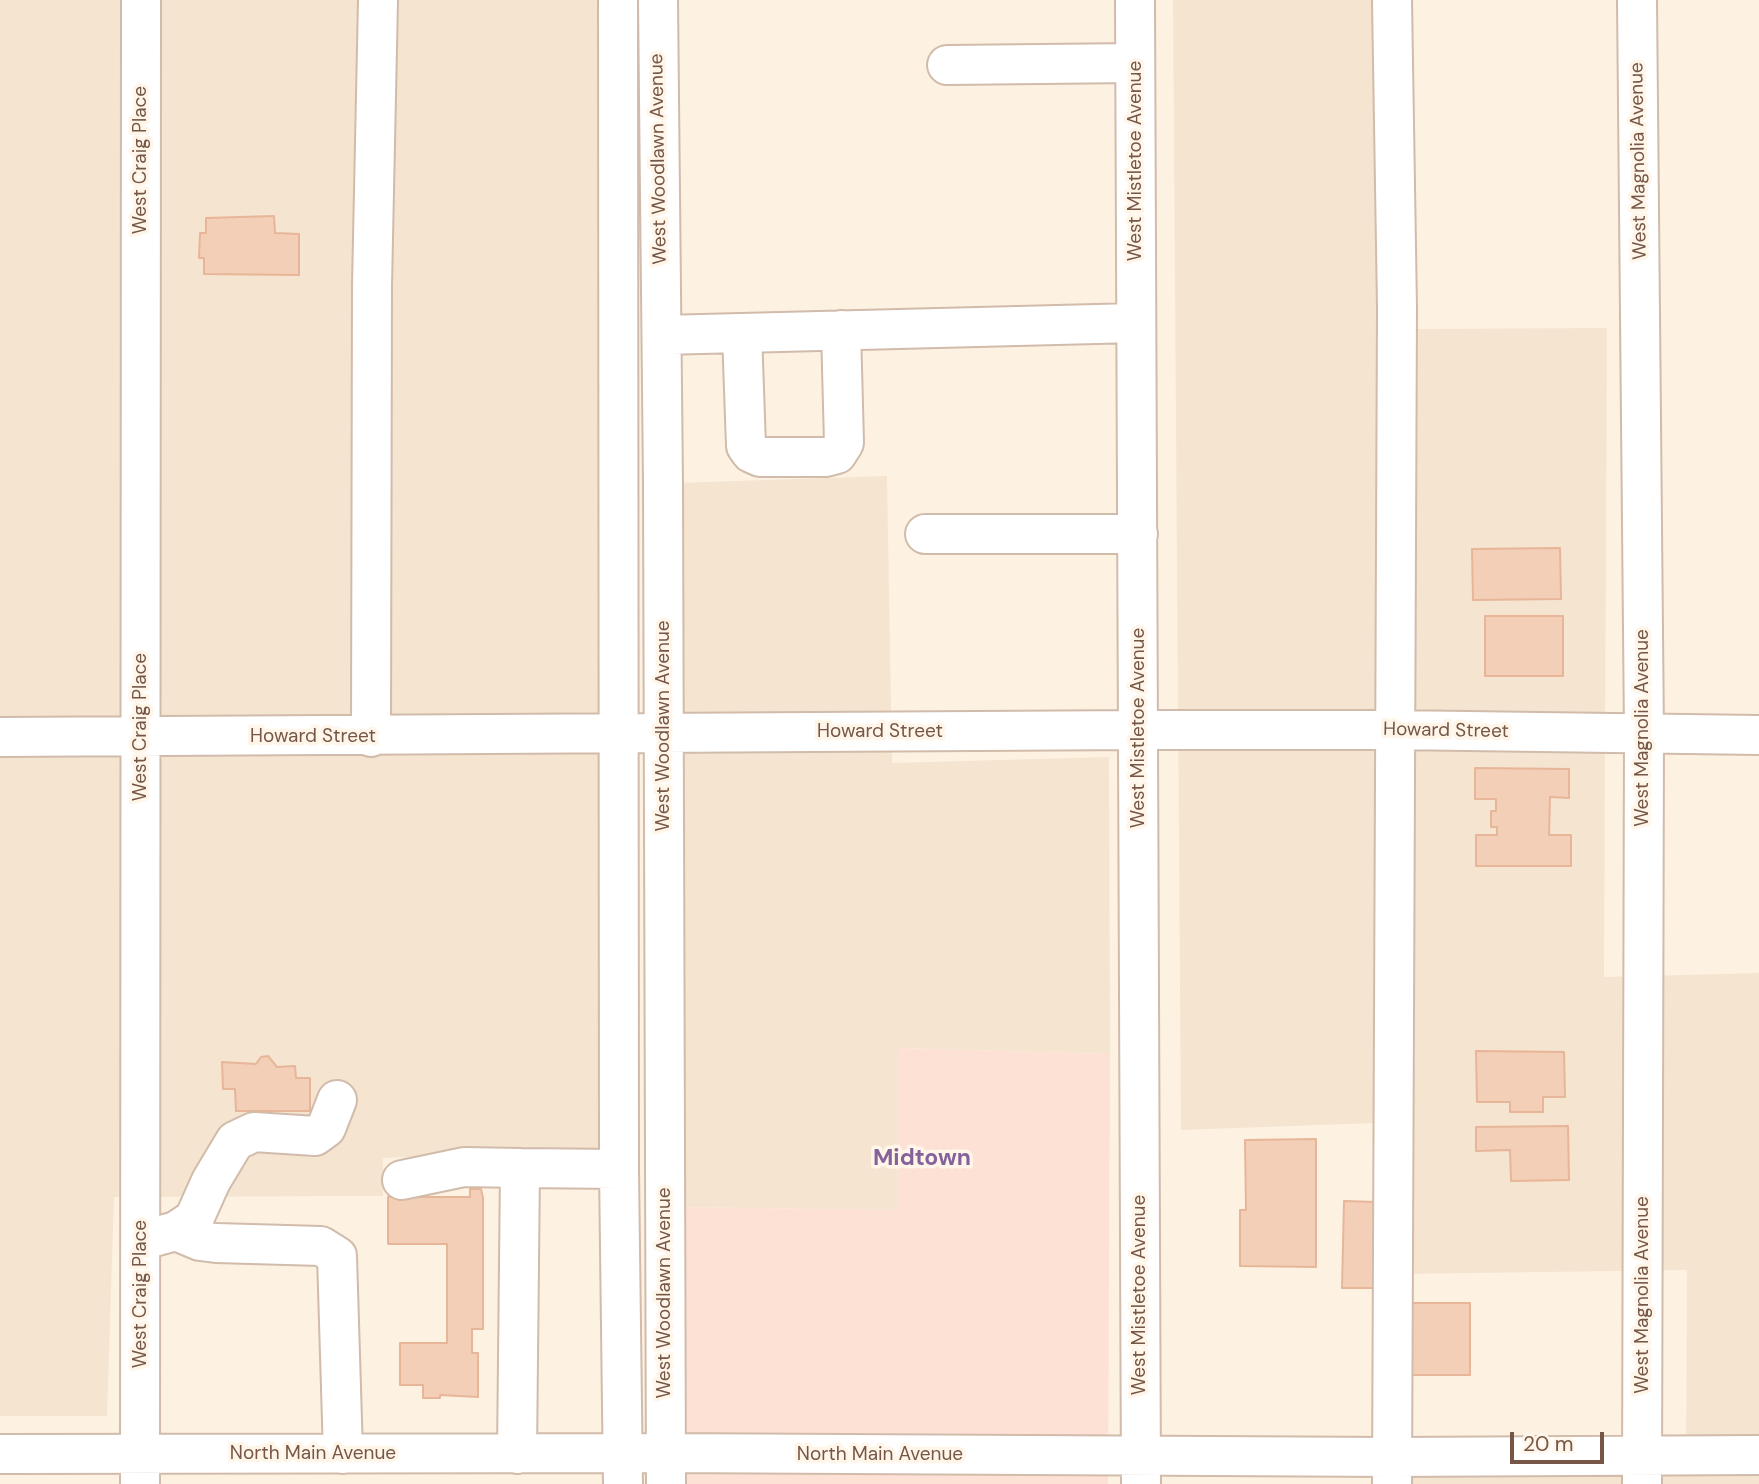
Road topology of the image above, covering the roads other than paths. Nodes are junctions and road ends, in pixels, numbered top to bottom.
1 (141, 0) edge
2 (378, 0) edge
3 (618, 0) edge
4 (658, 0) edge
5 (1135, 0) edge
6 (1392, 0) edge
7 (1637, 0) edge
8 (1135, 63) junction
9 (947, 65) dead end
10 (1136, 323) junction
11 (841, 330) junction
12 (742, 333) junction
13 (662, 335) junction
14 (925, 534) dead end
15 (1138, 534) junction
16 (1139, 730) junction
17 (1394, 730) junction
18 (618, 733) junction
19 (664, 734) junction
20 (1644, 734) junction
21 (1759, 735) edge
22 (0, 737) edge
23 (140, 737) junction
24 (371, 737) junction
25 (337, 1100) dead end
26 (520, 1168) junction
27 (619, 1169) junction
28 (402, 1180) dead end
29 (159, 1235) junction
30 (0, 1454) edge
31 (344, 1454) junction
32 (517, 1454) junction
33 (1759, 1455) edge
34 (622, 1468) edge
35 (666, 1468) edge
36 (140, 1469) edge
37 (1140, 1470) edge
38 (1642, 1470) edge
39 (1392, 1471) edge

1 - 23 street, West Craig Place
2 - 24 street
3 - 18 street, West Woodlawn Avenue
4 - 13 street, West Woodlawn Avenue
5 - 8 street, West Mistletoe Avenue
6 - 17 street
7 - 20 street, West Magnolia Avenue
8 - 9 street
8 - 10 street, West Mistletoe Avenue
10 - 11 street
10 - 15 street, West Mistletoe Avenue
11 - 12 street
11 - 12 street
12 - 13 street
13 - 19 street, West Woodlawn Avenue
14 - 15 street
15 - 16 street, West Mistletoe Avenue
16 - 17 street, Howard Street
16 - 19 street, Howard Street
16 - 37 street, West Mistletoe Avenue
17 - 20 street, Howard Street
17 - 39 street
18 - 19 street, Howard Street
18 - 24 street, Howard Street
18 - 27 street, West Woodlawn Avenue
19 - 35 street, West Woodlawn Avenue
20 - 21 street, Howard Street
20 - 38 street, West Magnolia Avenue
22 - 23 street, Howard Street
23 - 24 street, Howard Street
23 - 29 street, West Craig Place
25 - 29 street
26 - 27 street
26 - 28 street
26 - 32 street
27 - 34 street, West Woodlawn Avenue
29 - 31 street
29 - 36 street, West Craig Place
30 - 36 street, North Main Avenue
31 - 32 street, North Main Avenue
31 - 36 street, North Main Avenue
32 - 34 street, North Main Avenue
33 - 38 street, North Main Avenue
34 - 35 street, North Main Avenue
35 - 37 street, North Main Avenue
37 - 39 street, North Main Avenue
38 - 39 street, North Main Avenue

